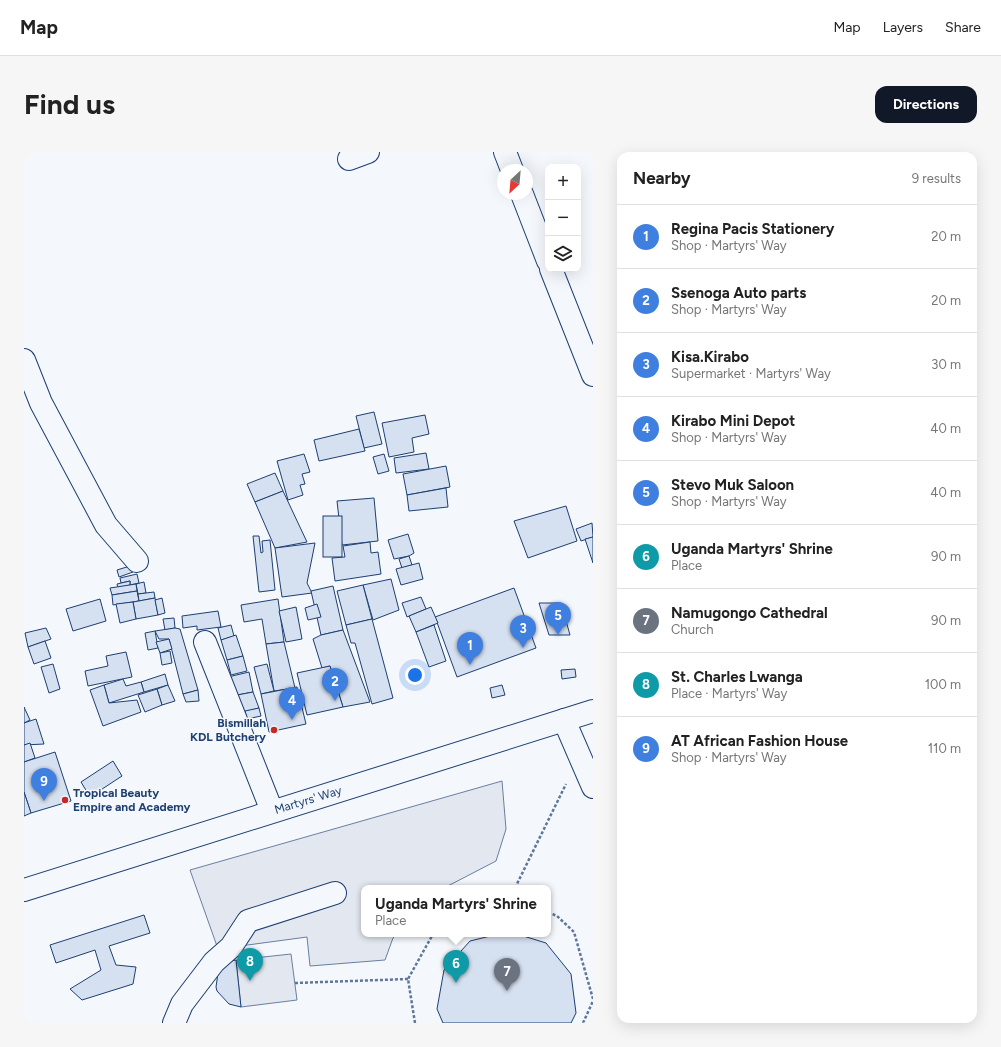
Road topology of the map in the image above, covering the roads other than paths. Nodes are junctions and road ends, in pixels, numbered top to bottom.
1 (505, 152) edge
2 (510, 164) edge
3 (524, 200) edge
4 (545, 253) edge
5 (552, 272) edge
6 (24, 360) edge
7 (593, 375) edge
8 (137, 561) dead end
9 (205, 642) dead end
10 (593, 711) edge
11 (564, 720) junction
12 (593, 787) edge
13 (272, 811) junction
14 (24, 890) edge
15 (335, 893) dead end
16 (174, 1023) edge

1 - 2 street
3 - 4 street
5 - 7 street
6 - 8 street
9 - 13 street
10 - 11 street, Martyrs' Way
11 - 12 street
11 - 13 street, Martyrs' Way
13 - 14 street, Martyrs' Way
15 - 16 street

